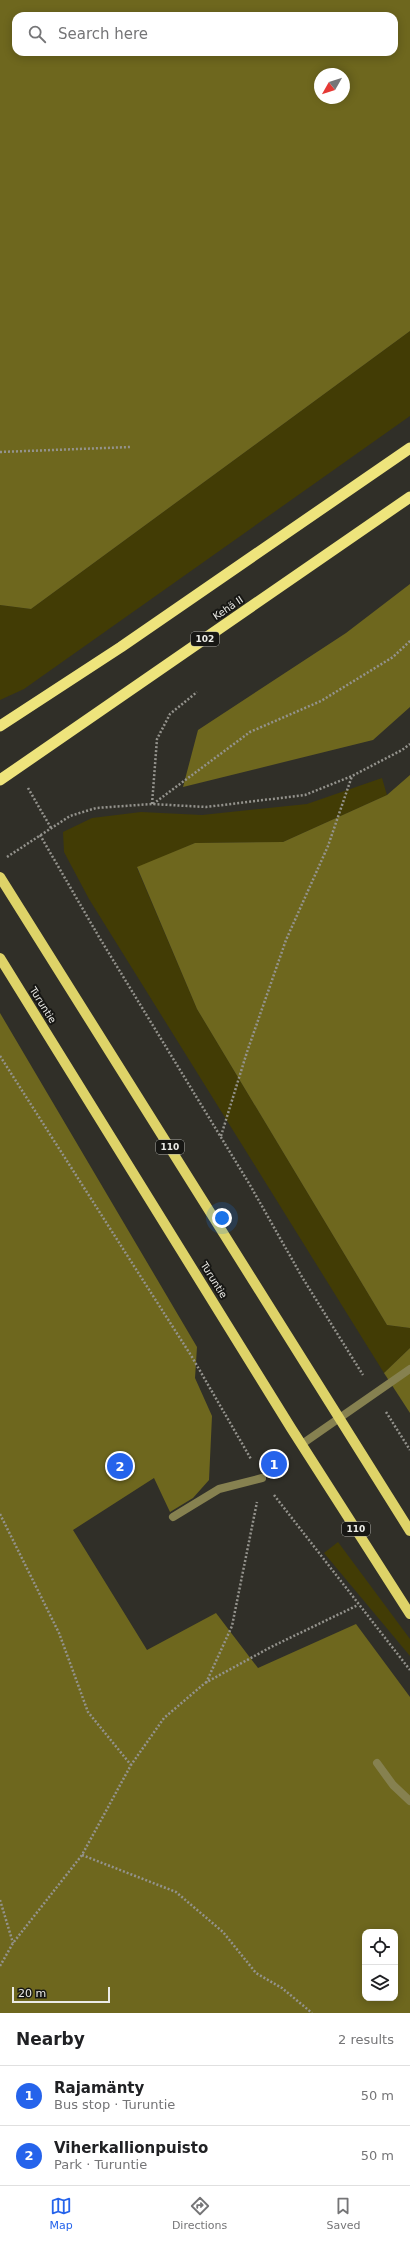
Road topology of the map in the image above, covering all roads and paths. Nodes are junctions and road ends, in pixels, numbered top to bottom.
1 (131, 446) dead end
2 (410, 448) edge
3 (0, 452) edge
4 (410, 497) edge
5 (410, 641) edge
6 (196, 692) dead end
7 (0, 726) edge
8 (410, 744) edge
9 (352, 776) junction
10 (0, 780) edge
11 (152, 804) junction
12 (40, 835) junction
13 (0, 861) edge
14 (0, 877) edge
15 (0, 958) edge
16 (0, 1056) edge
17 (221, 1137) junction
18 (410, 1369) edge
19 (375, 1394) junction
20 (339, 1418) junction
21 (302, 1444) junction
22 (410, 1450) edge
23 (262, 1478) junction
24 (0, 1514) edge
25 (173, 1517) dead end
26 (410, 1531) edge
27 (358, 1605) junction
28 (410, 1614) edge
29 (410, 1670) edge
30 (205, 1683) junction
31 (377, 1764) dead end
32 (131, 1765) junction
33 (410, 1801) edge
34 (82, 1855) junction
35 (0, 1900) edge
36 (13, 1943) junction
37 (0, 1966) edge
38 (312, 2013) edge

1 - 3 path
2 - 7 highway
4 - 10 highway, Kehä II / 102
5 - 11 path
6 - 11 path
8 - 9 path
9 - 11 path
9 - 17 path
11 - 12 path
12 - 13 path
12 - 17 path
14 - 20 main road, 110
15 - 21 main road, Turuntie / 110
16 - 23 path
17 - 19 path
18 - 19 lane
19 - 20 lane
19 - 22 path
20 - 21 lane
20 - 26 main road, 110
21 - 28 main road, Turuntie / 110
23 - 25 lane
23 - 27 path
23 - 30 path
24 - 32 path
27 - 29 path
27 - 30 path
30 - 32 path
31 - 33 lane
32 - 34 path
34 - 36 path
34 - 38 path
35 - 36 path
36 - 37 path

